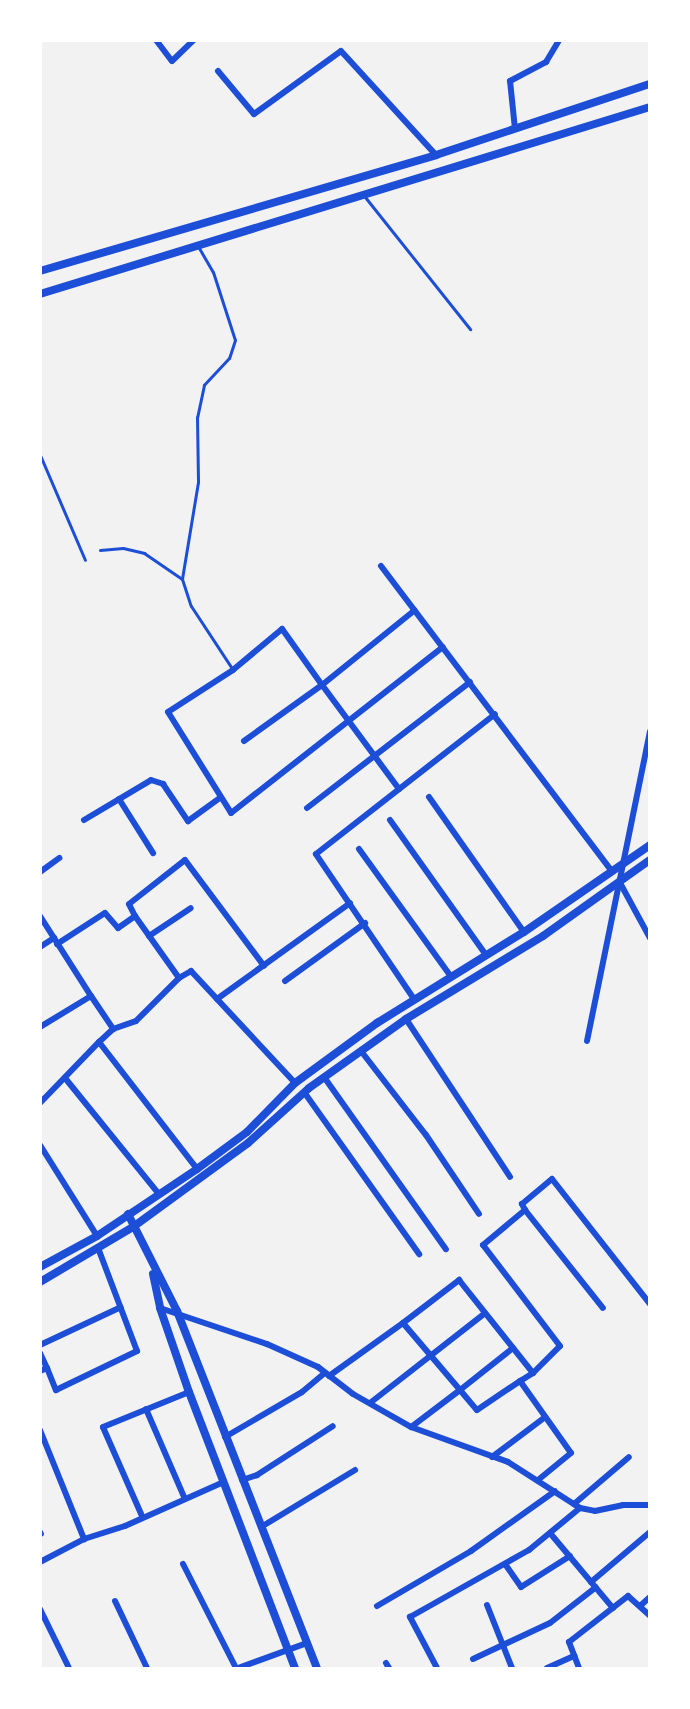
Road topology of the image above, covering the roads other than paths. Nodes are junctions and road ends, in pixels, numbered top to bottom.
1 (156, 40) edge
2 (194, 40) edge
3 (559, 40) edge
4 (218, 71) dead end
5 (650, 84) edge
6 (650, 107) edge
7 (515, 129) junction
8 (436, 155) junction
9 (365, 197) junction
10 (199, 248) junction
11 (40, 271) edge
12 (40, 294) edge
13 (470, 329) dead end
14 (40, 455) edge
15 (100, 550) dead end
16 (84, 560) dead end
17 (381, 566) dead end
18 (182, 579) junction
19 (415, 610) junction
20 (443, 647) junction
21 (233, 670) junction
22 (470, 682) junction
23 (322, 685) junction
24 (495, 714) junction
25 (348, 721) junction
26 (650, 731) edge
27 (244, 741) dead end
28 (376, 758) junction
29 (399, 789) junction
30 (429, 797) dead end
31 (220, 798) junction
32 (119, 799) junction
33 (307, 808) dead end
34 (84, 820) dead end
35 (390, 820) dead end
36 (650, 844) edge
37 (360, 849) dead end
38 (153, 853) dead end
39 (59, 858) dead end
40 (650, 860) edge
41 (611, 870) junction
42 (40, 872) edge
43 (620, 876) junction
44 (350, 903) junction
45 (191, 908) dead end
46 (40, 916) edge
47 (135, 916) junction
48 (365, 923) junction
49 (524, 932) junction
50 (149, 936) junction
51 (650, 938) edge
52 (56, 941) junction
53 (40, 947) edge
54 (486, 955) junction
55 (264, 966) junction
56 (450, 975) junction
57 (179, 978) junction
58 (285, 981) dead end
59 (91, 996) junction
60 (217, 999) junction
61 (414, 999) junction
62 (406, 1019) junction
63 (40, 1027) edge
64 (113, 1029) junction
65 (587, 1041) dead end
66 (99, 1042) junction
67 (361, 1051) junction
68 (324, 1077) junction
69 (65, 1078) junction
70 (296, 1083) junction
71 (304, 1092) junction
72 (40, 1103) edge
73 (40, 1145) edge
74 (197, 1169) junction
75 (510, 1177) dead end
76 (159, 1194) junction
77 (525, 1210) junction
78 (128, 1214) junction
79 (479, 1214) dead end
80 (133, 1227) junction
81 (97, 1236) junction
82 (98, 1248) junction
83 (446, 1249) dead end
84 (419, 1254) dead end
85 (151, 1265) junction
86 (40, 1267) edge
87 (40, 1282) edge
88 (650, 1305) edge
89 (121, 1307) junction
90 (160, 1308) junction
91 (603, 1308) dead end
92 (177, 1311) junction
93 (485, 1313) junction
94 (403, 1323) junction
95 (40, 1345) edge
96 (513, 1348) junction
97 (40, 1353) edge
98 (431, 1356) junction
99 (47, 1368) junction
100 (40, 1371) edge
101 (533, 1373) junction
102 (327, 1374) junction
103 (520, 1381) junction
104 (460, 1390) junction
105 (189, 1392) junction
106 (370, 1404) junction
107 (146, 1409) junction
108 (545, 1417) junction
109 (333, 1426) dead end
110 (411, 1427) junction
111 (40, 1430) edge
112 (224, 1437) junction
113 (492, 1456) junction
114 (629, 1458) dead end
115 (355, 1470) dead end
116 (242, 1480) junction
117 (538, 1480) junction
118 (224, 1482) junction
119 (555, 1491) junction
120 (184, 1497) junction
121 (650, 1505) edge
122 (577, 1506) junction
123 (142, 1516) junction
124 (261, 1527) junction
125 (650, 1532) edge
126 (550, 1533) junction
127 (84, 1539) junction
128 (570, 1556) junction
129 (40, 1562) edge
130 (183, 1564) dead end
131 (505, 1564) junction
132 (594, 1584) junction
133 (650, 1597) edge
134 (115, 1601) dead end
135 (487, 1605) dead end
136 (376, 1606) dead end
137 (640, 1606) junction
138 (614, 1608) junction
139 (40, 1609) edge
140 (650, 1616) edge
141 (307, 1643) junction
142 (503, 1647) junction
143 (286, 1648) junction
144 (574, 1656) junction
145 (473, 1659) dead end
146 (69, 1668) edge
147 (147, 1668) edge
148 (237, 1668) edge
149 (295, 1668) edge
150 (317, 1668) edge
151 (437, 1668) edge
152 (512, 1668) edge
153 (547, 1668) edge
154 (579, 1668) edge

1 - 2 street
3 - 7 street
4 - 8 street
5 - 7 street
6 - 9 street
7 - 8 street
8 - 11 street
9 - 10 street
9 - 13 lane
10 - 12 street
10 - 18 lane
14 - 16 lane
15 - 18 lane
17 - 19 street
18 - 21 lane
19 - 20 street
19 - 23 street
20 - 22 street
20 - 25 street
21 - 23 street
21 - 31 street
22 - 24 street
22 - 28 street
23 - 25 street
23 - 27 street
24 - 29 street
24 - 41 street
25 - 28 street
25 - 31 street
26 - 43 street
28 - 29 street
28 - 33 street
29 - 44 street
30 - 49 street
31 - 32 street
32 - 34 street
32 - 38 street
35 - 54 street
36 - 41 street
37 - 56 street
39 - 42 street
40 - 43 street
41 - 49 street
43 - 51 street
43 - 62 street
43 - 65 street
44 - 48 street
44 - 55 street
45 - 50 street
46 - 52 street
47 - 50 street
47 - 52 street
47 - 55 street
48 - 58 street
48 - 61 street
49 - 54 street
50 - 57 street
52 - 53 street
52 - 59 street
54 - 56 street
55 - 60 street
56 - 61 street
57 - 60 street
57 - 64 street
59 - 63 street
59 - 64 street
60 - 70 street
61 - 70 street
62 - 67 street
62 - 75 street
64 - 66 street
66 - 69 street
66 - 74 street
67 - 68 street
67 - 79 street
68 - 71 street
68 - 83 street
69 - 72 street
69 - 76 street
70 - 74 street
71 - 80 street
71 - 84 street
73 - 81 street
74 - 76 street
76 - 78 street
77 - 88 street
77 - 91 street
77 - 101 street
78 - 80 street
78 - 81 street
80 - 82 street
80 - 85 street
81 - 86 street
82 - 87 street
82 - 89 street
85 - 90 street
85 - 92 street
89 - 95 street
89 - 99 street
90 - 92 street
90 - 105 street
92 - 102 street
92 - 112 street
93 - 94 street
93 - 96 street
93 - 98 street
94 - 98 street
94 - 102 street
96 - 101 street
96 - 104 street
97 - 99 street
98 - 104 street
98 - 106 street
99 - 100 street
101 - 103 street
102 - 106 street
102 - 112 street
103 - 104 street
103 - 108 street
104 - 110 street
105 - 107 street
105 - 118 street
106 - 110 street
107 - 120 street
107 - 123 street
108 - 113 street
108 - 117 street
109 - 116 street
110 - 113 street
111 - 127 street
112 - 116 street
113 - 117 street
114 - 122 street
115 - 124 street
116 - 124 street
117 - 119 street
118 - 120 street
118 - 143 street
119 - 122 street
119 - 136 street
120 - 123 street
121 - 122 street
122 - 126 street
123 - 127 street
124 - 141 street
125 - 132 street
126 - 128 street
126 - 131 street
127 - 129 street
128 - 131 street
128 - 132 street
130 - 148 street
131 - 151 street
132 - 138 street
132 - 142 street
133 - 137 street
134 - 147 street
135 - 142 street
137 - 138 street
137 - 140 street
138 - 144 street
139 - 146 street
141 - 143 street
141 - 150 street
142 - 145 street
142 - 152 street
143 - 148 street
143 - 149 street
144 - 153 street
144 - 154 street

